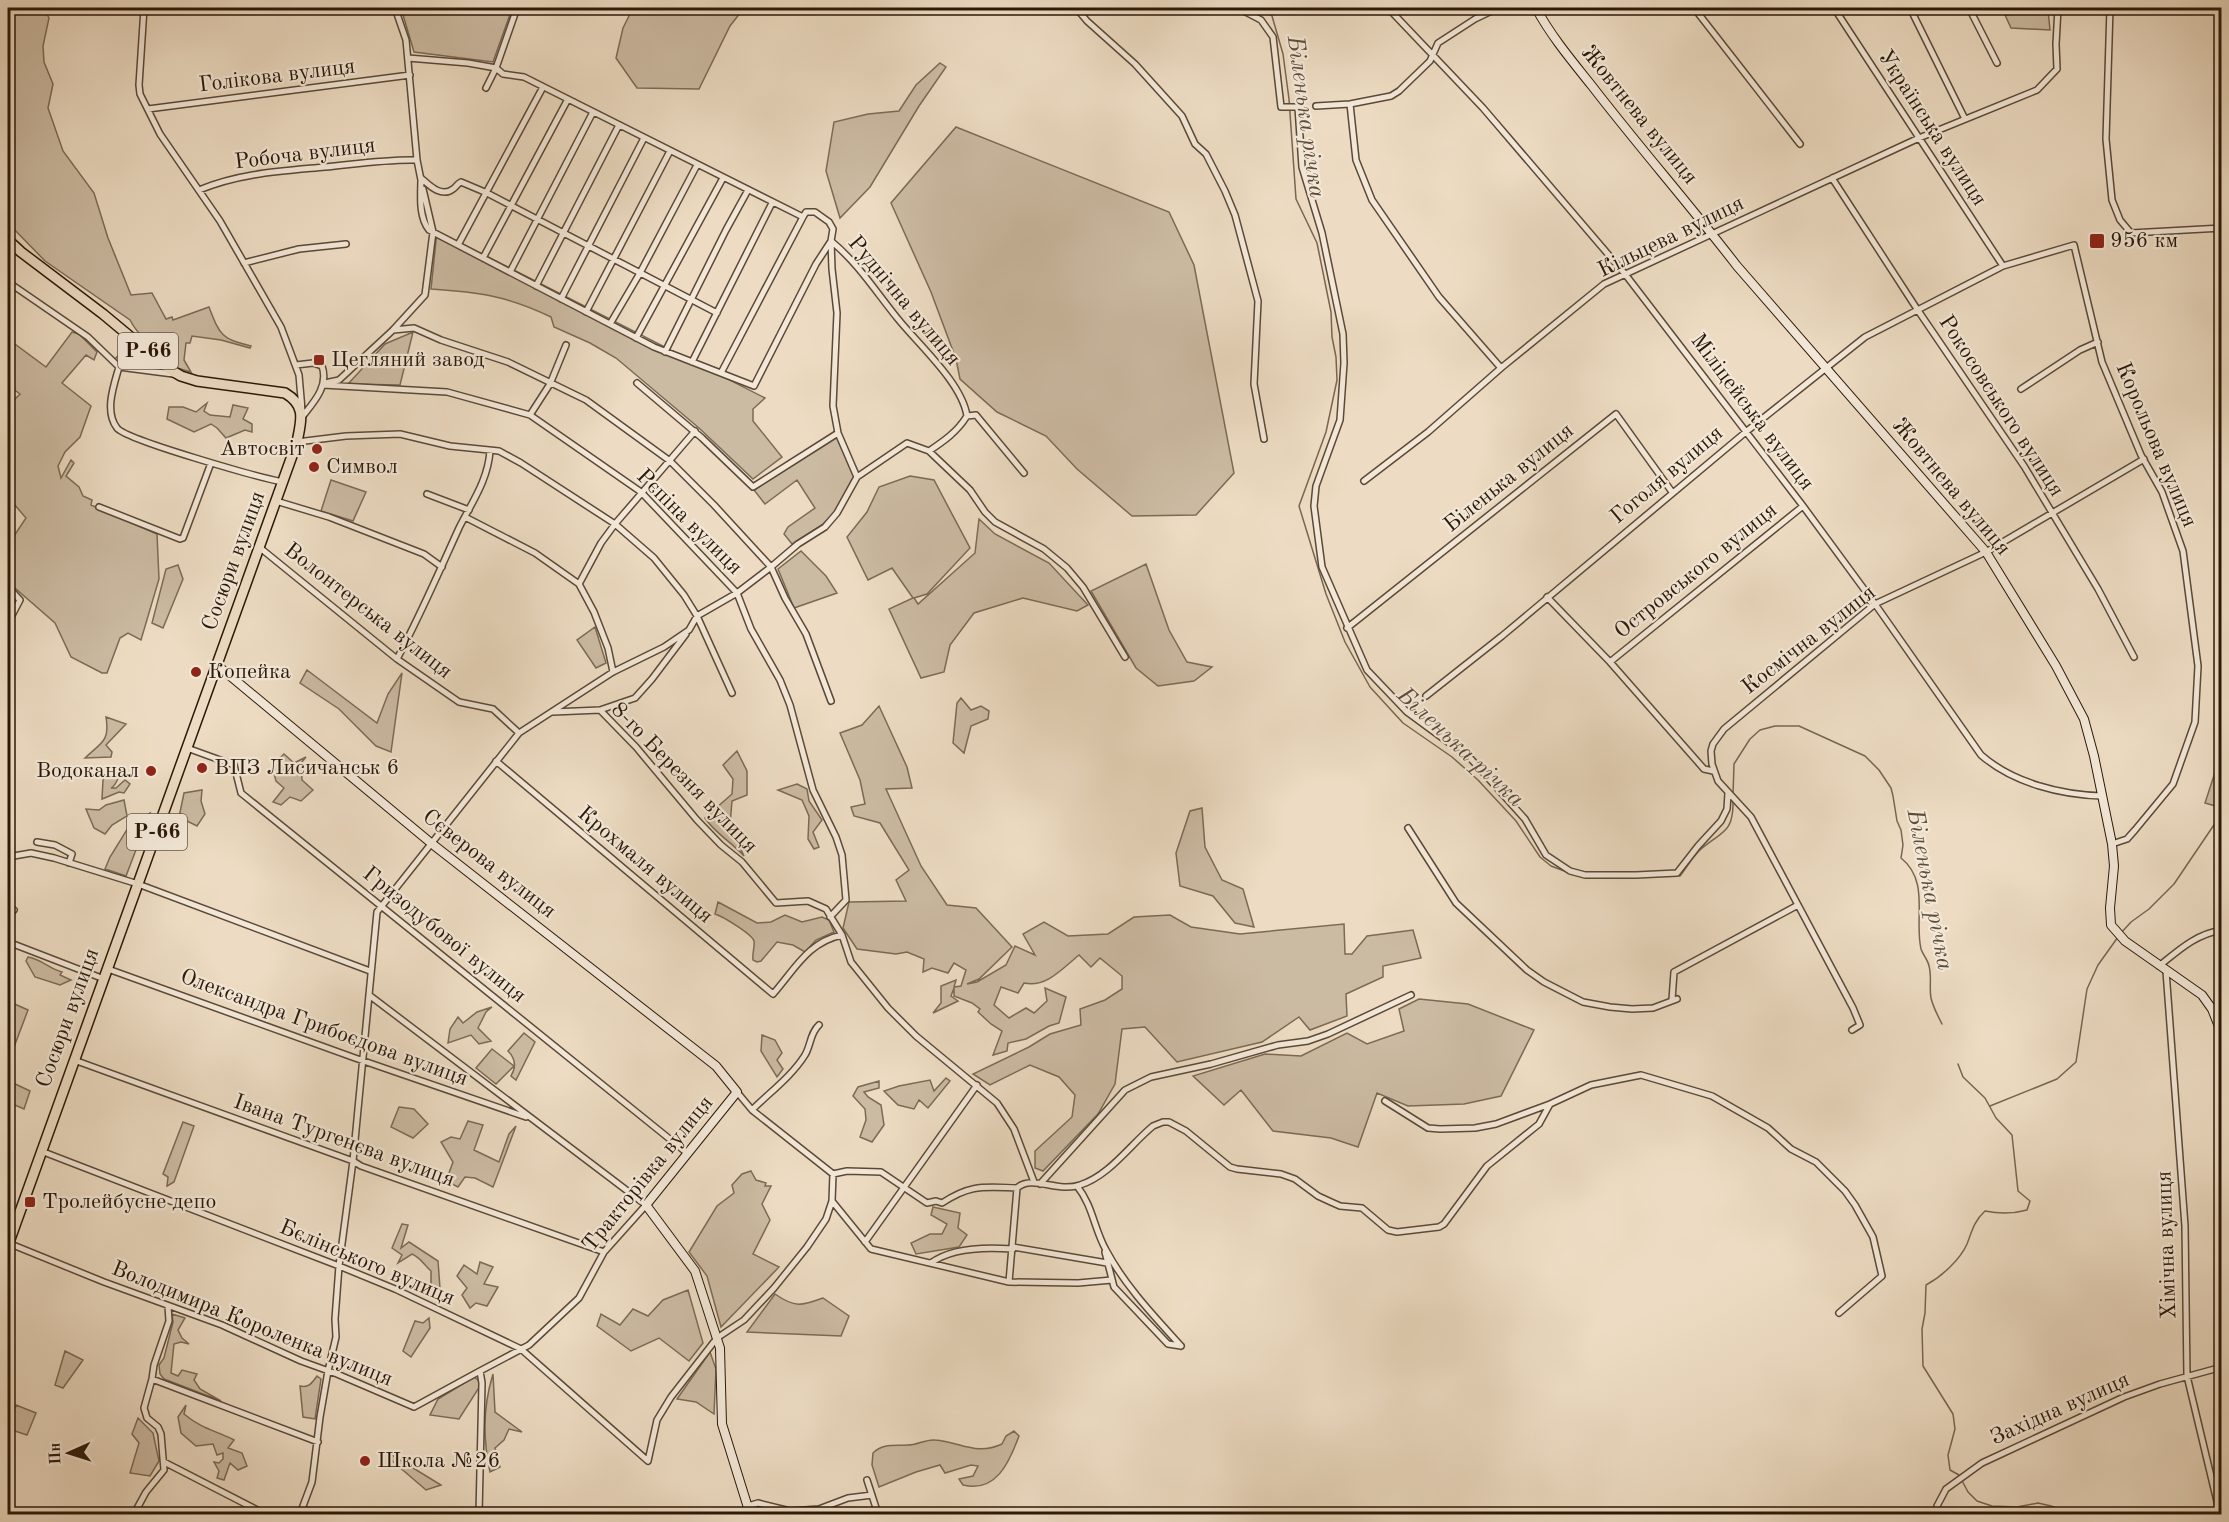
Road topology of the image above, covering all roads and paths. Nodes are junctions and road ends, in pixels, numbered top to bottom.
1 (143, 8) edge
2 (152, 8) edge
3 (395, 8) edge
4 (517, 8) edge
5 (1076, 8) edge
6 (1238, 8) edge
7 (1388, 8) edge
8 (1498, 8) edge
9 (1536, 8) edge
10 (1694, 8) edge
11 (1834, 8) edge
12 (1910, 8) edge
13 (1969, 8) edge
14 (2058, 8) edge
15 (2110, 8) edge
16 (1433, 55) junction
17 (408, 58) junction
18 (1997, 63) dead end
19 (496, 68) junction
20 (410, 75) junction
21 (543, 87) junction
22 (486, 88) dead end
23 (568, 99) junction
24 (1350, 104) junction
25 (1316, 106) dead end
26 (148, 109) junction
27 (593, 112) junction
28 (1965, 119) junction
29 (619, 124) junction
30 (644, 138) junction
31 (1919, 138) junction
32 (1800, 144) dead end
33 (670, 152) junction
34 (417, 160) junction
35 (697, 165) junction
36 (421, 178) junction
37 (723, 178) junction
38 (1832, 178) junction
39 (199, 190) junction
40 (748, 190) junction
41 (487, 193) junction
42 (772, 203) junction
43 (511, 205) junction
44 (803, 217) junction
45 (537, 219) junction
46 (2222, 228) edge
47 (433, 232) junction
48 (563, 232) junction
49 (1713, 234) junction
50 (8, 240) edge
51 (831, 241) junction
52 (346, 244) dead end
53 (458, 245) junction
54 (589, 245) junction
55 (2074, 245) joint
56 (483, 258) junction
57 (614, 259) junction
58 (244, 263) junction
59 (2003, 266) junction
60 (510, 272) junction
61 (640, 273) junction
62 (1625, 274) junction
63 (8, 282) edge
64 (666, 285) junction
65 (536, 286) junction
66 (691, 298) junction
67 (561, 299) junction
68 (1917, 309) junction
69 (586, 312) junction
70 (717, 313) junction
71 (610, 324) junction
72 (393, 330) junction
73 (636, 338) junction
74 (2098, 342) junction
75 (566, 345) dead end
76 (664, 352) junction
77 (692, 362) junction
78 (296, 365) junction
79 (119, 367) junction
80 (1501, 368) junction
81 (1827, 368) junction
82 (722, 373) junction
83 (181, 375) junction
84 (637, 383) dead end
85 (323, 384) junction
86 (550, 384) junction
87 (2021, 389) dead end
88 (530, 416) junction
89 (967, 416) junction
90 (301, 418) junction
91 (1747, 430) junction
92 (695, 431) junction
93 (838, 434) junction
94 (1264, 439) dead end
95 (297, 442) junction
96 (490, 451) junction
97 (929, 451) junction
98 (2144, 459) junction
99 (670, 461) junction
100 (211, 463) junction
101 (1024, 473) dead end
102 (857, 477) junction
103 (1364, 481) dead end
104 (283, 482) junction
105 (641, 492) junction
106 (1672, 492) junction
107 (427, 494) dead end
108 (276, 501) junction
109 (1803, 506) junction
110 (99, 507) dead end
111 (469, 510) junction
112 (2052, 513) junction
113 (465, 517) junction
114 (615, 524) junction
115 (260, 547) junction
116 (1986, 552) junction
117 (442, 567) junction
118 (771, 567) junction
119 (579, 584) junction
120 (8, 587) edge
121 (737, 592) junction
122 (1547, 597) junction
123 (1875, 604) junction
124 (697, 616) junction
125 (8, 623) edge
126 (1347, 628) junction
127 (689, 630) junction
128 (1125, 657) dead end
129 (2134, 657) dead end
130 (397, 659) junction
131 (1610, 662) junction
132 (217, 665) junction
133 (613, 672) junction
134 (732, 693) dead end
135 (1426, 696) dead end
136 (831, 700) dead end
137 (600, 710) junction
138 (551, 712) junction
139 (519, 733) junction
140 (187, 748) junction
141 (496, 761) junction
142 (1713, 771) junction
143 (1729, 795) junction
144 (2103, 796) junction
145 (1408, 828) dead end
146 (37, 842) dead end
147 (431, 843) junction
148 (2112, 844) junction
149 (8, 857) edge
150 (69, 862) junction
151 (138, 884) junction
152 (1798, 905) junction
153 (381, 906) junction
154 (8, 907) edge
155 (14, 910) dead end
156 (830, 917) junction
157 (2222, 930) edge
158 (842, 935) junction
159 (8, 942) edge
160 (108, 969) junction
161 (2163, 969) junction
162 (370, 971) junction
163 (104, 979) junction
164 (1412, 994) dead end
165 (369, 995) junction
166 (819, 1025) dead end
167 (1852, 1030) dead end
168 (2222, 1034) edge
169 (74, 1060) junction
170 (363, 1061) junction
171 (977, 1085) junction
172 (737, 1092) junction
173 (1385, 1101) dead end
174 (1550, 1104) junction
175 (752, 1110) junction
176 (530, 1118) junction
177 (41, 1151) junction
178 (687, 1153) junction
179 (353, 1161) junction
180 (833, 1174) junction
181 (1037, 1183) junction
182 (903, 1186) junction
183 (1077, 1186) junction
184 (1017, 1188) junction
185 (832, 1201) junction
186 (646, 1205) junction
187 (865, 1242) junction
188 (8, 1244) edge
189 (1104, 1247) junction
190 (1013, 1248) junction
191 (604, 1252) junction
192 (930, 1263) junction
193 (1107, 1263) junction
194 (339, 1266) junction
195 (1112, 1280) junction
196 (1009, 1282) junction
197 (168, 1306) junction
198 (1839, 1313) dead end
199 (717, 1338) junction
200 (521, 1349) junction
201 (2222, 1367) edge
202 (328, 1371) junction
203 (480, 1371) junction
204 (2187, 1376) junction
205 (152, 1379) junction
206 (318, 1442) junction
207 (164, 1462) junction
208 (867, 1480) dead end
209 (872, 1496) junction
210 (748, 1506) junction
211 (134, 1515) edge
212 (266, 1515) edge
213 (300, 1515) edge
214 (479, 1515) edge
215 (750, 1515) edge
216 (878, 1515) edge
217 (1936, 1515) edge
218 (2220, 1515) edge

1 - 2 street
1 - 26 street, Сосюри вулиця
3 - 17 street
4 - 19 street
5 - 94 street
6 - 126 street
7 - 16 street, Міліцейська вулиця
8 - 16 street
9 - 49 main road, Жовтнева вулиця
10 - 32 street
11 - 31 street, Українська вулиця
12 - 28 street
13 - 18 street
14 - 28 street, Кільцева вулиця
15 - 46 street
16 - 24 street
16 - 62 street, Міліцейська вулиця
17 - 19 street
17 - 20 street
19 - 21 street
19 - 22 street
20 - 26 street, Голікова вулиця
20 - 34 street
21 - 23 street
21 - 41 street
23 - 27 street
23 - 43 street
24 - 25 street
24 - 80 street
26 - 39 street, Сосюри вулиця
27 - 29 street
27 - 45 street
28 - 31 street, Кільцева вулиця
29 - 30 street
29 - 48 street
30 - 33 street
30 - 54 street
31 - 38 street, Кільцева вулиця
31 - 59 street, Українська вулиця
33 - 35 street
33 - 57 street
34 - 36 street
34 - 39 street, Робоча вулиця
35 - 37 street
35 - 61 street
36 - 41 street
36 - 47 street
37 - 40 street
37 - 64 street
38 - 49 street, Кільцева вулиця
38 - 68 street, Рокосовського вулиця
39 - 58 street, Сосюри вулиця
40 - 42 street
40 - 66 street
41 - 43 street
41 - 53 street
42 - 44 street
42 - 70 street
43 - 45 street
43 - 56 street
44 - 51 street
44 - 82 street
45 - 48 street
45 - 60 street
47 - 53 street
47 - 72 street
48 - 54 street
48 - 65 street
49 - 62 street, Кільцева вулиця
49 - 81 main road, Жовтнева вулиця
50 - 83 main road, Р-66
51 - 82 street
51 - 89 street, Руднічна вулиця
51 - 93 street, Руднічна вулиця
52 - 58 street
53 - 56 street
54 - 57 street
54 - 67 street
55 - 59 street, Гоголя вулиця
55 - 74 street, Корольова вулиця
56 - 60 street
57 - 61 street
57 - 69 street
58 - 78 street, Сосюри вулиця
59 - 68 street, Гоголя вулиця
60 - 65 street
61 - 64 street
61 - 71 street
62 - 80 street, Кільцева вулиця
62 - 91 street, Міліцейська вулиця
63 - 79 street
64 - 66 street
64 - 73 street
65 - 67 street
66 - 70 street
66 - 76 street
67 - 69 street
68 - 81 street, Гоголя вулиця
68 - 112 street, Рокосовського вулиця
69 - 71 street
70 - 77 street
71 - 73 street
72 - 85 street
72 - 86 street, Рєпіна вулиця
73 - 76 street
74 - 87 street
74 - 98 street, Корольова вулиця
75 - 86 street
76 - 77 street
77 - 82 street
78 - 85 street
78 - 90 street, Сосюри вулиця
79 - 83 street
79 - 100 street
80 - 103 street, Кільцева вулиця
81 - 91 street, Гоголя вулиця
81 - 116 main road, Жовтнева вулиця
83 - 90 main road, Р-66
84 - 92 street
85 - 88 street, Рєпіна вулиця
85 - 90 street
86 - 88 street
86 - 99 street, Рєпіна вулиця
88 - 105 street, Рєпіна вулиця
89 - 97 street
89 - 101 street
90 - 95 main road, Сосюри вулиця / Р-66
91 - 106 street, Гоголя вулиця
91 - 109 street, Міліцейська вулиця
92 - 93 street
92 - 99 street
93 - 102 street, Руднічна вулиця
95 - 96 street
95 - 104 main road, Сосюри вулиця / Р-66
96 - 111 street
96 - 114 street
97 - 102 street
97 - 128 street
98 - 112 street, Космічна вулиця
98 - 148 street, Корольова вулиця
99 - 105 street
99 - 118 street, Рєпіна вулиця
100 - 104 street
100 - 110 street
102 - 118 street
104 - 108 main road, Сосюри вулиця / Р-66
105 - 114 street
105 - 121 street, Рєпіна вулиця
106 - 122 street, Гоголя вулиця
106 - 126 street, Біленька вулиця
107 - 111 street
108 - 115 main road, Сосюри вулиця / Р-66
108 - 117 street
109 - 123 street, Міліцейська вулиця
109 - 131 street, Островського вулиця
111 - 113 street
112 - 116 street, Космічна вулиця
112 - 129 street, Рокосовського вулиця
113 - 117 street
113 - 119 street
114 - 119 street
114 - 124 street
115 - 130 street, Волонтерська вулиця
115 - 132 main road, Сосюри вулиця / Р-66
116 - 123 street, Космічна вулиця
116 - 144 main road, Жовтнева вулиця
117 - 130 street
118 - 121 street
118 - 136 street, Рєпіна вулиця
119 - 133 street
120 - 125 street
121 - 124 street
121 - 156 street, Рєпіна вулиця
122 - 131 street
122 - 135 street, Гоголя вулиця
123 - 142 street, Космічна вулиця
123 - 144 street, Міліцейська вулиця
124 - 127 street
124 - 134 street
126 - 143 street
127 - 133 street
127 - 137 street
130 - 139 street, Волонтерська вулиця
131 - 142 street
132 - 140 main road, Сосюри вулиця / Р-66
132 - 147 main road, Сєверова вулиця
133 - 138 street
137 - 138 street, 8-го Березня вулиця
137 - 156 street, 8-го Березня вулиця
138 - 139 street
139 - 141 street
140 - 151 main road, Сосюри вулиця / Р-66
140 - 153 street, Гризодубової вулиця
141 - 147 street
141 - 158 street, Крохмаля вулиця
142 - 143 street
143 - 152 street
144 - 148 main road, Жовтнева вулиця
145 - 152 street
146 - 150 street
147 - 153 street
147 - 172 main road, Сєверова вулиця
148 - 161 main road, Жовтнева вулиця
149 - 150 street
150 - 151 street
151 - 160 main road, Сосюри вулиця / Р-66
151 - 162 street
152 - 167 street
153 - 162 street
153 - 178 street, Гризодубової вулиця
154 - 155 street
156 - 158 street
157 - 161 street
158 - 171 street
159 - 163 street
160 - 163 main road, Сосюри вулиця / Р-66
160 - 170 street, Олександра Грибоєдова вулиця
161 - 168 main road, Жовтнева вулиця
161 - 204 street, Хімічна вулиця
162 - 165 street
163 - 169 main road, Сосюри вулиця / Р-66
164 - 181 street
165 - 170 street
165 - 176 street
166 - 175 street
169 - 177 main road, Сосюри вулиця / Р-66
169 - 179 street, Івана Тургенєва вулиця
170 - 176 street, Олександра Грибоєдова вулиця
170 - 179 street
171 - 181 street
171 - 182 street
172 - 175 street
172 - 178 main road, Тракторівка вулиця
173 - 174 street
174 - 183 street
174 - 198 street
175 - 180 street
176 - 186 street
177 - 188 main road, Сосюри вулиця / Р-66
177 - 194 street, Бєлінського вулиця
178 - 186 main road, Тракторівка вулиця
179 - 191 street, Івана Тургенєва вулиця
179 - 194 street
180 - 182 street
180 - 185 street
181 - 183 street
181 - 184 street
182 - 184 street
182 - 187 street
183 - 189 street
184 - 190 street
185 - 187 street
185 - 199 street
186 - 191 street, Тракторівка вулиця
186 - 199 main road
187 - 192 street
188 - 197 street, Володимира Короленка вулиця
189 - 193 street
189 - 195 street
190 - 192 street
190 - 193 street
190 - 196 street
191 - 200 street, Тракторівка вулиця
192 - 196 street
193 - 195 street
194 - 200 street, Бєлінського вулиця
194 - 202 street
195 - 196 street
197 - 202 street, Володимира Короленка вулиця
197 - 205 street
199 - 200 street, Бєлінського вулиця
199 - 210 main road
200 - 203 street, Тракторівка вулиця
201 - 204 street, Західна вулиця
202 - 203 street, Володимира Короленка вулиця
202 - 206 street
203 - 214 street
204 - 217 street, Західна вулиця
204 - 218 street, Хімічна вулиця
205 - 206 street
205 - 207 street
206 - 213 street
207 - 211 street
207 - 212 street
208 - 209 street
209 - 210 street
209 - 216 street
210 - 215 main road

